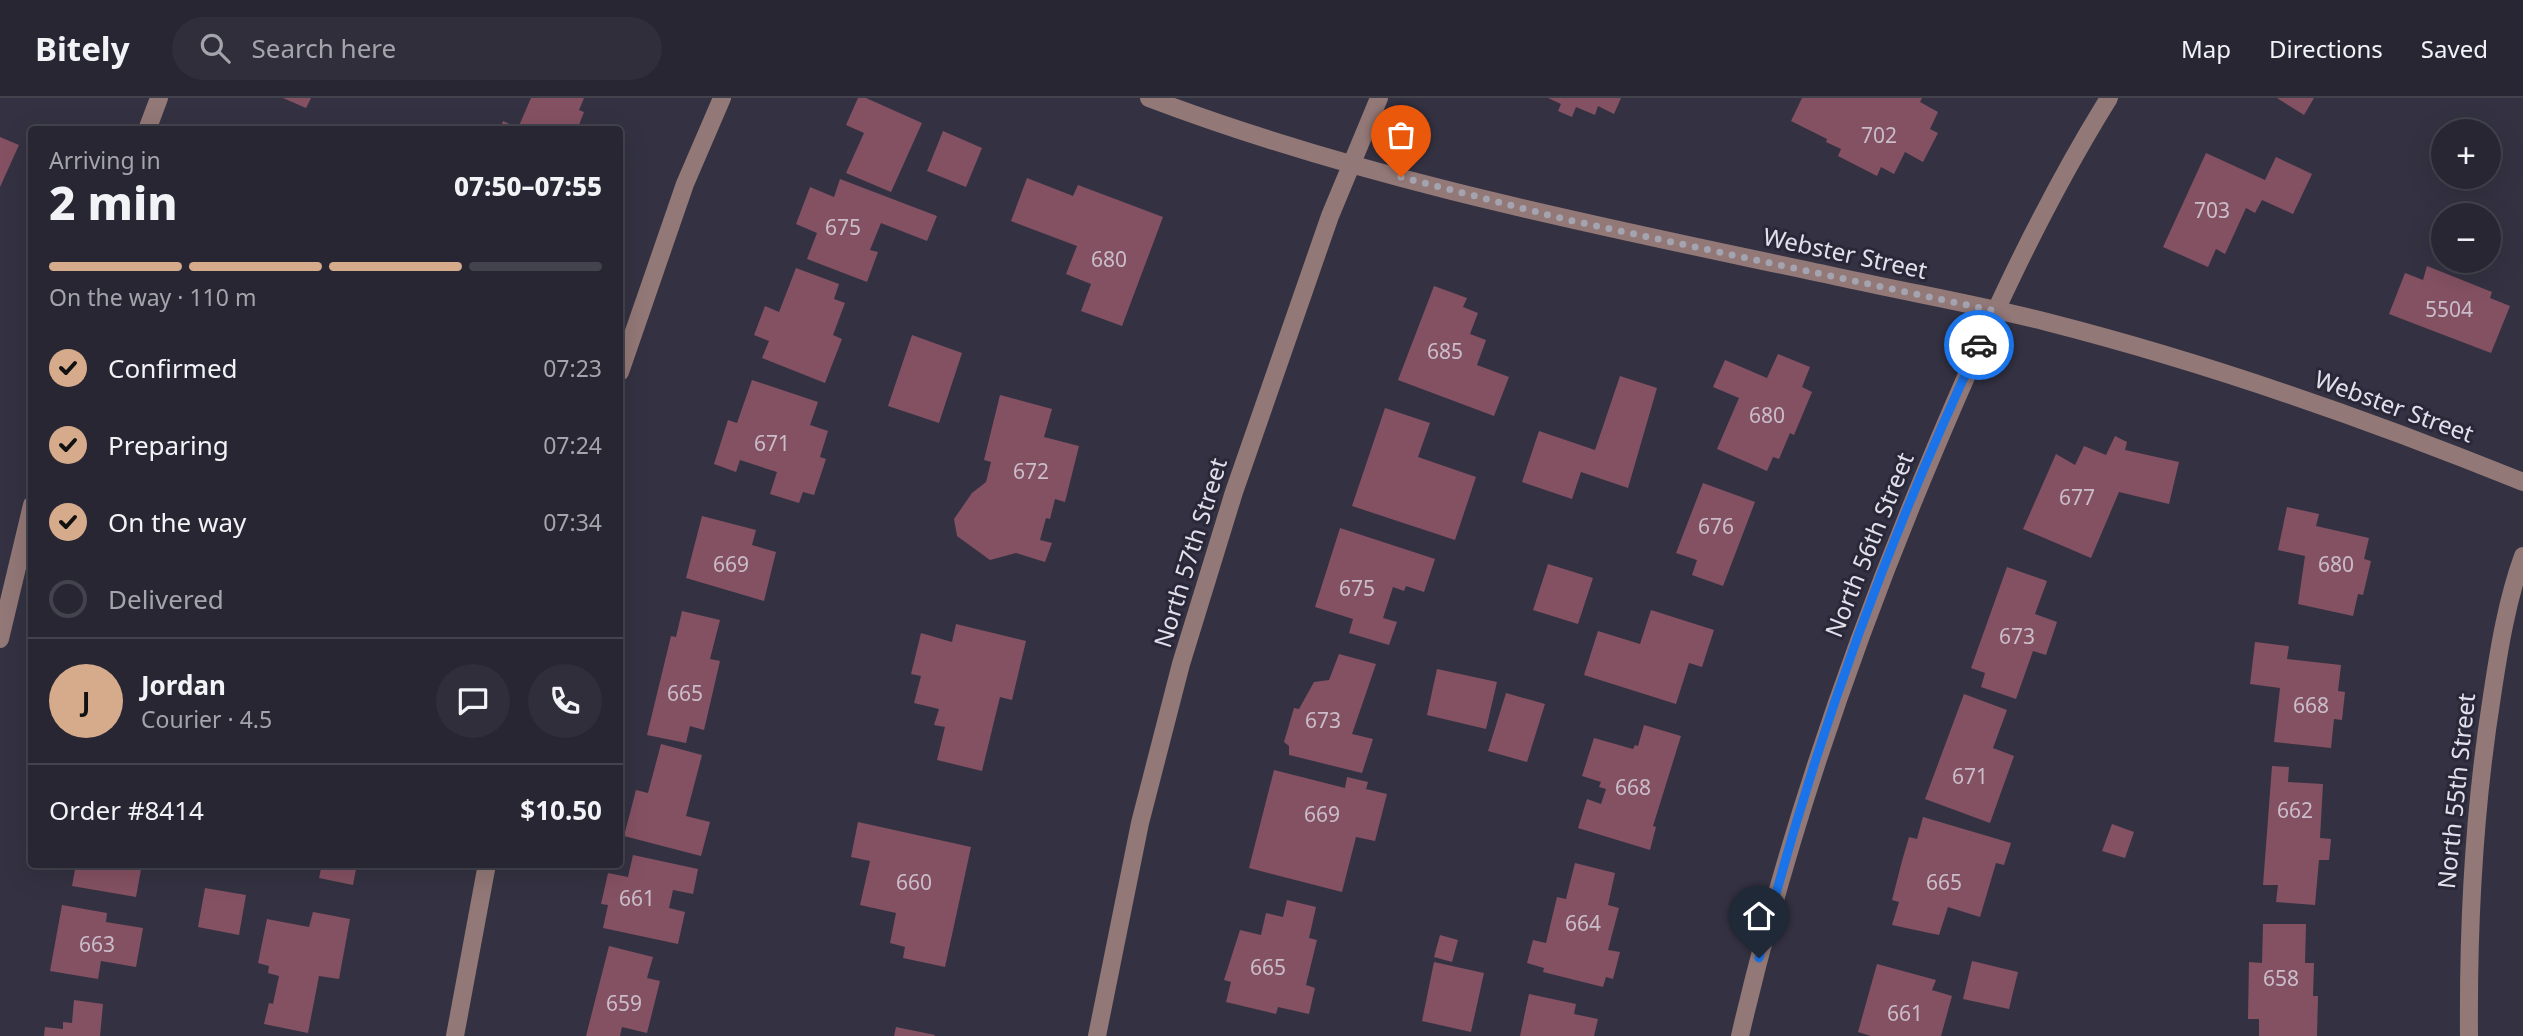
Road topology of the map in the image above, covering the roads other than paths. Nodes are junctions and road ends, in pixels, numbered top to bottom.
1 (159, 98) edge
2 (722, 98) edge
3 (1149, 98) edge
4 (1379, 98) edge
5 (2109, 98) edge
6 (148, 126) edge
7 (1353, 164) junction
8 (1995, 311) junction
9 (623, 363) edge
10 (2523, 482) edge
11 (28, 522) edge
12 (2523, 556) edge
13 (0, 639) edge
14 (486, 868) edge
15 (455, 1036) edge
16 (1097, 1036) edge
17 (1740, 1036) edge
18 (2469, 1036) edge

1 - 6 street
2 - 9 street
3 - 7 street, Webster Street
4 - 7 street, North 57th Street
5 - 8 street, North 56th Street
7 - 8 street, Webster Street
7 - 16 street, North 57th Street
8 - 10 street, Webster Street
8 - 17 street, North 56th Street
11 - 13 street
12 - 18 street, North 55th Street
14 - 15 street

